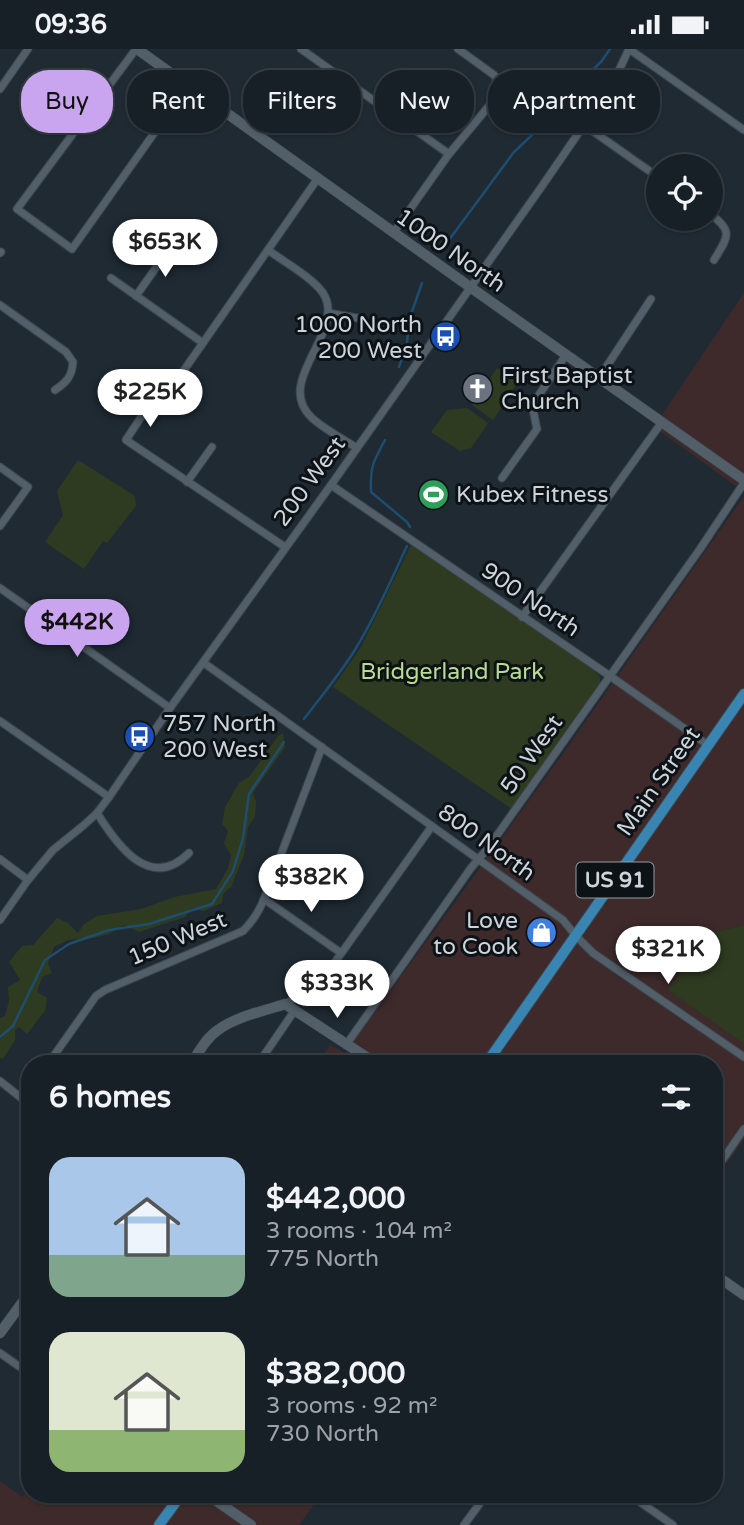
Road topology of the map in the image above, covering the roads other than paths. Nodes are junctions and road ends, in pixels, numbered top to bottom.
1 (28, 49) edge
2 (301, 49) edge
3 (458, 49) edge
4 (629, 49) edge
5 (141, 50) edge
6 (168, 70) edge
7 (619, 70) edge
8 (0, 89) edge
9 (229, 114) edge
10 (744, 130) edge
11 (154, 133) edge
12 (578, 133) edge
13 (595, 133) edge
14 (449, 154) junction
15 (646, 169) edge
16 (318, 178) junction
17 (723, 223) edge
18 (394, 232) junction
19 (172, 245) dead end
20 (268, 250) junction
21 (714, 260) dead end
22 (111, 278) dead end
23 (470, 287) junction
24 (136, 296) junction
25 (651, 299) dead end
26 (0, 305) edge
27 (328, 313) junction
28 (363, 319) dead end
29 (203, 343) junction
30 (566, 355) junction
31 (183, 373) dead end
32 (598, 378) junction
33 (55, 390) dead end
34 (151, 402) dead end
35 (662, 422) junction
36 (212, 447) dead end
37 (357, 448) junction
38 (0, 467) edge
39 (502, 478) dead end
40 (187, 482) junction
41 (744, 482) edge
42 (331, 485) junction
43 (0, 526) edge
44 (285, 547) junction
45 (0, 588) edge
46 (522, 617) junction
47 (204, 663) junction
48 (610, 676) junction
49 (744, 694) edge
50 (170, 708) junction
51 (0, 721) edge
52 (708, 745) junction
53 (322, 747) junction
54 (109, 797) junction
55 (97, 813) junction
56 (432, 826) junction
57 (189, 853) dead end
58 (0, 859) edge
59 (479, 859) junction
60 (28, 880) junction
61 (264, 899) junction
62 (0, 920) edge
63 (576, 936) junction
64 (341, 953) junction
65 (285, 1004) junction
66 (295, 1010) junction
67 (346, 1045) junction
68 (54, 1055) edge
69 (197, 1055) edge
70 (264, 1055) edge
71 (362, 1055) edge
72 (492, 1055) edge
73 (744, 1056) edge
74 (0, 1081) edge
75 (21, 1098) edge
76 (744, 1129) edge
77 (723, 1159) edge
78 (723, 1280) edge
79 (744, 1295) edge
80 (21, 1304) edge
81 (0, 1333) edge
82 (0, 1353) edge
83 (21, 1368) edge
84 (175, 1503) edge
85 (219, 1503) edge
86 (480, 1503) edge
87 (641, 1503) edge
88 (159, 1525) edge
89 (251, 1525) edge
90 (464, 1525) edge
91 (673, 1525) edge

1 - 8 street
2 - 14 street
3 - 14 street
4 - 7 street, 200 West
4 - 10 street
5 - 6 street, 1000 North
5 - 11 street
9 - 16 street, 1000 North
12 - 23 street, 200 West
13 - 15 street
14 - 18 street
16 - 18 street, 1000 North
16 - 20 street
17 - 21 street
18 - 23 street, 1000 North
19 - 24 street
20 - 27 street
20 - 29 street
22 - 24 street
23 - 30 street, 1000 North
23 - 37 street, 200 West
24 - 29 street
25 - 32 street
26 - 33 street
27 - 28 street
27 - 37 street
29 - 31 street
30 - 32 street, 1000 North
30 - 39 street
32 - 35 street, 1000 North
34 - 40 street
35 - 41 street, 1000 North
35 - 46 street
36 - 40 street
37 - 42 street, 200 West
38 - 43 street
40 - 44 street
41 - 48 street, 50 West
42 - 44 street, 200 West
42 - 46 street, 900 North
44 - 47 street, 200 West
45 - 50 street
46 - 48 street, 900 North
47 - 50 street, 200 West
47 - 53 street, 800 North
48 - 52 street, 900 North
48 - 59 street, 50 West
49 - 52 main road, Main Street / US 91
50 - 54 street, 200 West
51 - 54 street
52 - 63 main road, Main Street / US 91
53 - 56 street, 800 North
53 - 61 street, 150 West
54 - 55 street, 200 West
55 - 57 street
55 - 60 street, 200 West
56 - 59 street, 800 North
56 - 64 street
58 - 60 street
59 - 63 street, 800 North
59 - 67 street, 50 West
60 - 62 street, 200 West
61 - 64 street
61 - 68 street, 150 West
63 - 72 main road, Main Street / US 91
63 - 73 street, 800 North
64 - 65 street
65 - 66 street
65 - 69 street
66 - 67 street
66 - 70 street
67 - 71 street
74 - 75 street
76 - 77 street
78 - 79 street
80 - 81 street
82 - 83 street
84 - 88 main road
85 - 89 street
86 - 90 street
87 - 91 street

